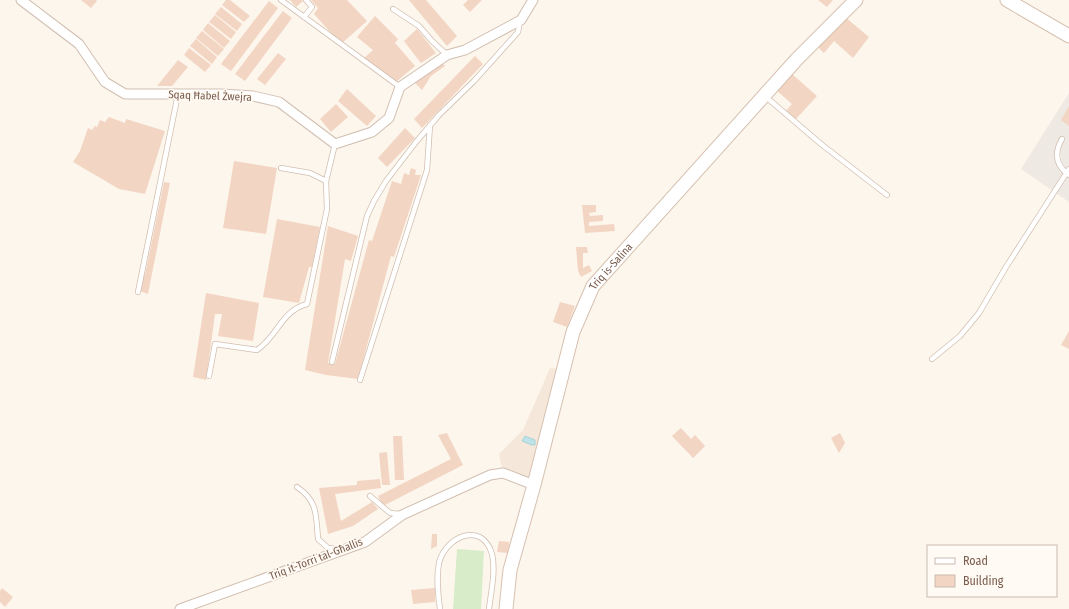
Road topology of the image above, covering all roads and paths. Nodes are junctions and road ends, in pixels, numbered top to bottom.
1 (21, 0) edge
2 (281, 0) edge
3 (306, 0) edge
4 (533, 0) edge
5 (856, 0) edge
6 (1006, 0) edge
7 (392, 9) dead end
8 (304, 17) junction
9 (520, 20) junction
10 (1069, 36) edge
11 (447, 55) junction
12 (400, 87) junction
13 (178, 94) junction
14 (764, 96) junction
15 (430, 125) junction
16 (1062, 139) dead end
17 (335, 144) junction
18 (281, 168) dead end
19 (1068, 172) edge
20 (326, 181) junction
21 (887, 195) dead end
22 (138, 292) dead end
23 (932, 358) dead end
24 (332, 362) dead end
25 (209, 376) dead end
26 (360, 380) dead end
27 (534, 486) junction
28 (297, 487) dead end
29 (370, 496) dead end
30 (402, 515) junction
31 (346, 549) junction
32 (180, 609) edge
33 (440, 609) edge
34 (490, 609) edge
35 (506, 609) edge

1 - 13 street, Sqaq Ħabel Żwejra
2 - 8 lane
3 - 8 lane
4 - 9 street
5 - 14 main road, Triq is-Salina
6 - 10 main road
7 - 11 lane
8 - 12 lane
9 - 11 street
9 - 15 lane
11 - 12 street
12 - 17 street
13 - 17 street, Sqaq Ħabel Żwejra
13 - 22 lane
14 - 21 lane
14 - 27 main road, Triq is-Salina
15 - 24 lane
15 - 26 lane
16 - 19 lane
17 - 20 lane
18 - 20 lane
19 - 23 lane
20 - 25 lane
27 - 30 street, Triq it-Torri tal-Għallis
27 - 35 main road, Triq is-Salina
28 - 31 lane
29 - 30 lane
30 - 31 street, Triq it-Torri tal-Għallis
31 - 32 street, Triq it-Torri tal-Għallis
33 - 34 lane

